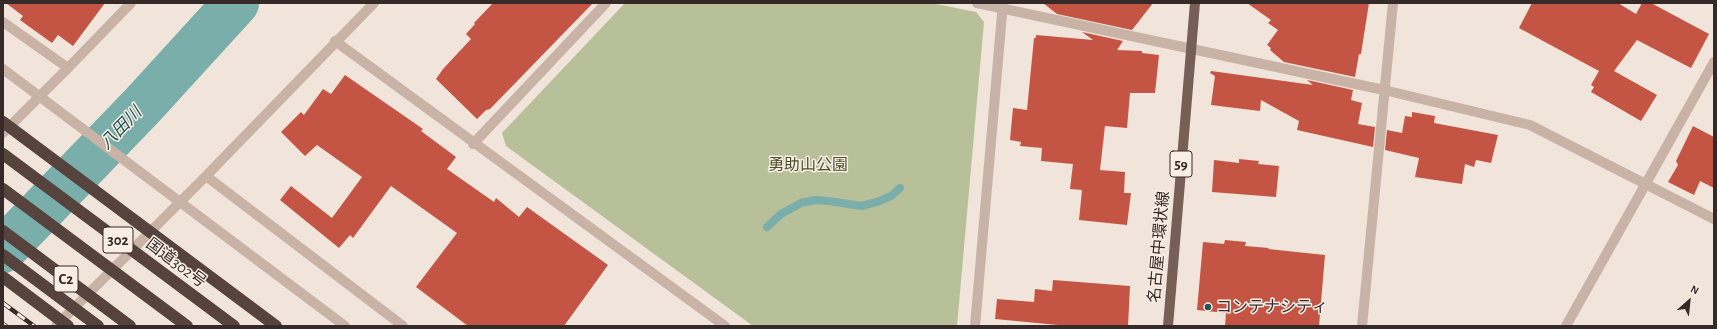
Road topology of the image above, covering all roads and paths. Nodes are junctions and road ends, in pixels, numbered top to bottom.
1 (130, 3) edge
2 (374, 3) edge
3 (606, 3) edge
4 (977, 3) edge
5 (1195, 3) edge
6 (1393, 3) edge
7 (1003, 6) edge
8 (3, 22) edge
9 (335, 41) junction
10 (1191, 50) junction
11 (1714, 62) edge
12 (68, 68) junction
13 (3, 69) edge
14 (1384, 90) junction
15 (3, 122) edge
16 (3, 133) edge
17 (473, 144) junction
18 (3, 154) edge
19 (206, 176) junction
20 (1646, 185) junction
21 (3, 189) edge
22 (1714, 219) edge
23 (3, 231) edge
24 (3, 255) edge
25 (3, 277) edge
26 (56, 326) edge
27 (68, 326) edge
28 (98, 326) edge
29 (130, 326) edge
30 (187, 326) edge
31 (234, 326) edge
32 (276, 326) edge
33 (345, 326) edge
34 (403, 326) edge
35 (725, 326) edge
36 (975, 326) edge
37 (1168, 326) edge
38 (1362, 326) edge
39 (1566, 326) edge

1 - 12 street
2 - 9 street
3 - 17 street
4 - 7 street
5 - 10 main road, 名古屋中環状線 / 59
6 - 14 street
7 - 10 street
7 - 36 street
8 - 12 street
9 - 17 street
9 - 19 street
10 - 14 street
10 - 37 main road, 名古屋中環状線 / 59
11 - 20 street
12 - 16 street
13 - 33 street, bridge
14 - 20 street
14 - 38 street
15 - 32 highway, bridge
17 - 35 street
18 - 31 highway, 国道302号 / 302, bridge
19 - 26 street
19 - 34 street
20 - 22 street
20 - 39 street
21 - 30 highway, C2, bridge
23 - 29 highway, C2, bridge
24 - 28 highway, bridge
25 - 27 highway, bridge

